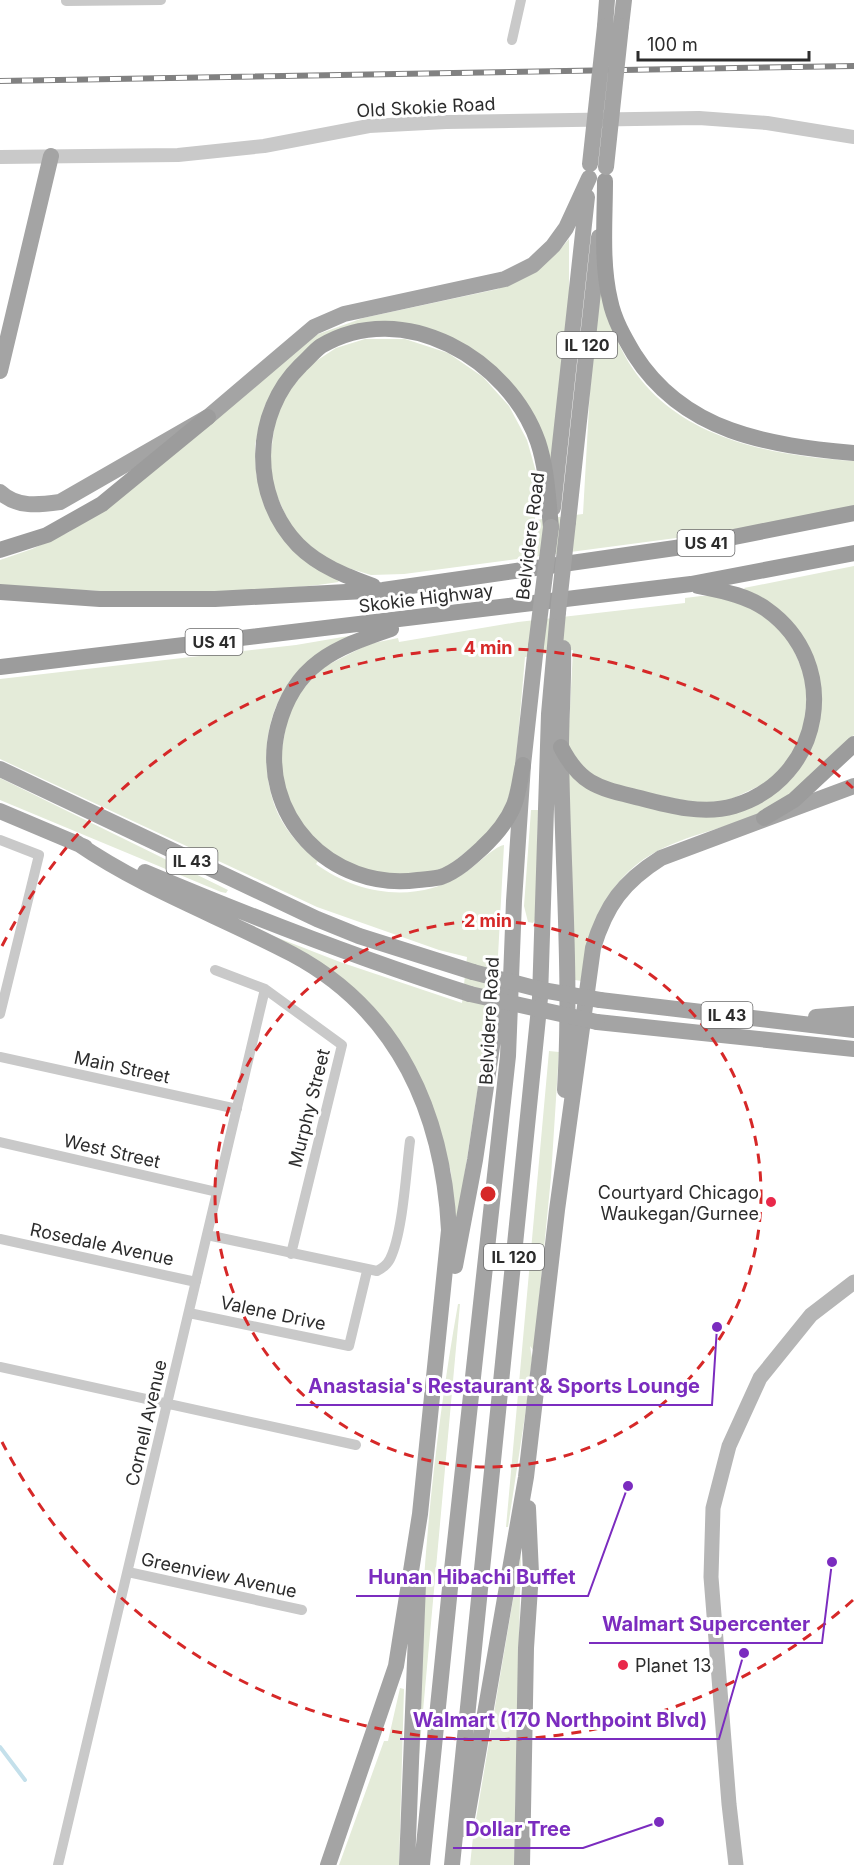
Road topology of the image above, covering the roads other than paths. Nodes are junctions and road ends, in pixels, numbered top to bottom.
1 (138, 0) edge
2 (161, 0) edge
3 (521, 0) edge
4 (607, 0) edge
5 (624, 0) edge
6 (66, 1) edge
7 (613, 26) junction
8 (512, 40) dead end
9 (854, 137) edge
10 (51, 156) junction
11 (0, 157) edge
12 (597, 173) junction
13 (0, 371) edge
14 (208, 417) junction
15 (854, 453) edge
16 (0, 492) edge
17 (854, 513) edge
18 (551, 527) junction
19 (0, 550) edge
20 (854, 553) edge
21 (692, 584) junction
22 (382, 590) junction
23 (0, 592) edge
24 (428, 617) junction
25 (559, 646) junction
26 (0, 668) edge
27 (854, 744) edge
28 (561, 747) junction
29 (523, 765) junction
30 (0, 769) edge
31 (854, 786) edge
32 (0, 812) edge
33 (764, 818) junction
34 (0, 840) edge
35 (77, 843) junction
36 (514, 901) junction
37 (215, 970) dead end
38 (265, 988) junction
39 (0, 1014) edge
40 (854, 1014) edge
41 (759, 1018) junction
42 (854, 1030) edge
43 (854, 1049) edge
44 (0, 1057) edge
45 (237, 1109) junction
46 (410, 1141) dead end
47 (0, 1142) edge
48 (217, 1192) junction
49 (557, 1210) junction
50 (207, 1234) junction
51 (0, 1239) edge
52 (291, 1254) junction
53 (367, 1271) junction
54 (854, 1281) edge
55 (196, 1282) junction
56 (189, 1313) junction
57 (0, 1367) edge
58 (435, 1379) junction
59 (167, 1405) junction
60 (356, 1445) dead end
61 (526, 1477) junction
62 (420, 1514) junction
63 (128, 1572) junction
64 (302, 1610) dead end
65 (328, 1864) edge
66 (58, 1865) edge
67 (407, 1865) edge
68 (422, 1865) edge
69 (452, 1865) edge
70 (459, 1865) edge
71 (522, 1865) edge
72 (736, 1865) edge

1 - 2 street
1 - 6 street
3 - 8 street
4 - 7 main road, Belvidere Road / IL 120
5 - 7 main road, Belvidere Road / IL 120
7 - 12 main road, Belvidere Road / IL 120, bridge
9 - 10 street, Old Skokie Road
10 - 11 street, Old Skokie Road
10 - 13 main road
12 - 14 main road
12 - 15 highway
12 - 18 main road, Belvidere Road / IL 120
12 - 25 main road, Belvidere Road / IL 120, bridge
14 - 16 main road
14 - 19 highway
17 - 22 highway, Skokie Highway / US 41
18 - 22 highway
18 - 29 main road, Belvidere Road / IL 120, bridge
20 - 21 highway, Skokie Highway / US 41
21 - 24 highway, Skokie Highway / US 41
21 - 28 highway
22 - 23 highway, Skokie Highway / US 41
24 - 26 highway, Skokie Highway / US 41
24 - 29 highway
25 - 28 main road
25 - 69 main road, IL 120
27 - 33 highway
28 - 49 main road
29 - 36 main road, Belvidere Road / IL 120
30 - 41 main road, IL 43, bridge
31 - 33 main road
32 - 35 main road, IL 43
33 - 49 main road
34 - 39 street
35 - 43 main road, IL 43, bridge
35 - 58 main road
36 - 58 main road
36 - 68 main road, Belvidere Road / IL 120
37 - 38 street, Murphy Street
38 - 45 street, Cornell Avenue
38 - 52 street, Murphy Street
40 - 41 main road
41 - 42 main road, IL 43
44 - 45 street, Main Street
45 - 48 street, Cornell Avenue
46 - 53 street
47 - 48 street, West Street
48 - 50 street, Cornell Avenue
49 - 61 main road
50 - 52 street
50 - 55 street, Cornell Avenue
51 - 55 street, Rosedale Avenue
52 - 53 street
53 - 56 street, Valene Drive
54 - 72 main road
55 - 56 street, Cornell Avenue
56 - 59 street, Cornell Avenue
57 - 59 street
58 - 62 main road
59 - 60 street
59 - 63 street, Cornell Avenue
61 - 70 main road
61 - 71 main road
62 - 65 main road
62 - 67 main road
63 - 64 street, Greenview Avenue
63 - 66 street, Cornell Avenue

